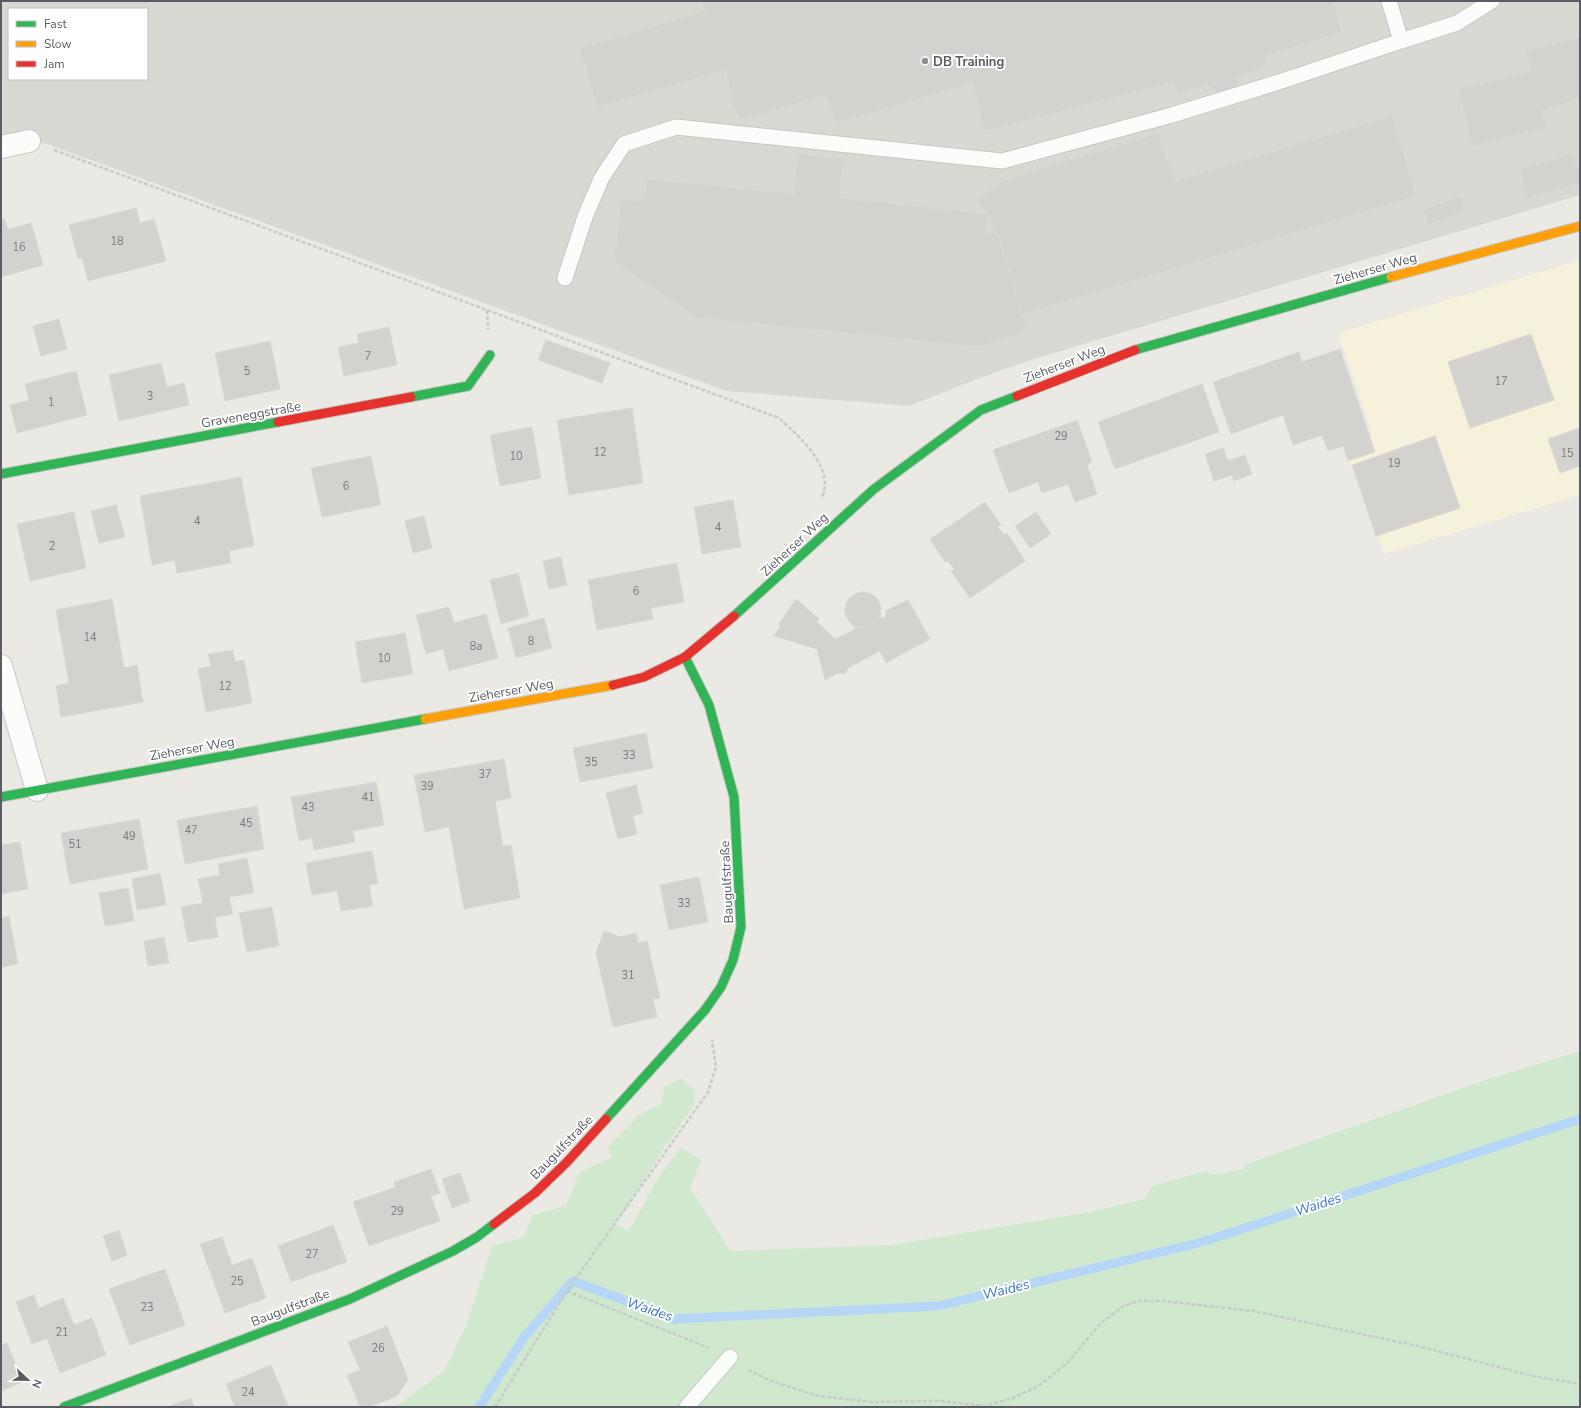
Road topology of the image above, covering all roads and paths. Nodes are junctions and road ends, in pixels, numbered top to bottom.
1 (1389, 1) edge
2 (1492, 1) edge
3 (1401, 41) junction
4 (29, 141) joint
5 (1, 147) edge
6 (1580, 226) edge
7 (565, 278) dead end
8 (490, 355) dead end
9 (1, 474) edge
10 (821, 499) dead end
11 (685, 657) junction
12 (1, 666) edge
13 (37, 790) junction
14 (1, 797) edge
15 (706, 1010) junction
16 (567, 1291) junction
17 (730, 1357) junction
18 (1580, 1384) edge
19 (64, 1407) edge
20 (495, 1407) edge
21 (687, 1407) edge

1 - 3 lane
2 - 3 lane
3 - 7 lane
4 - 5 street
4 - 10 path
6 - 11 street, Zieherser Weg
8 - 9 street, Graveneggstraße
11 - 13 street, Zieherser Weg
11 - 15 street, Baugulfstraße
12 - 13 street
13 - 14 street, Zieherser Weg
15 - 16 path
15 - 19 street, Baugulfstraße
16 - 17 path
16 - 20 path
17 - 18 path
17 - 21 lane

